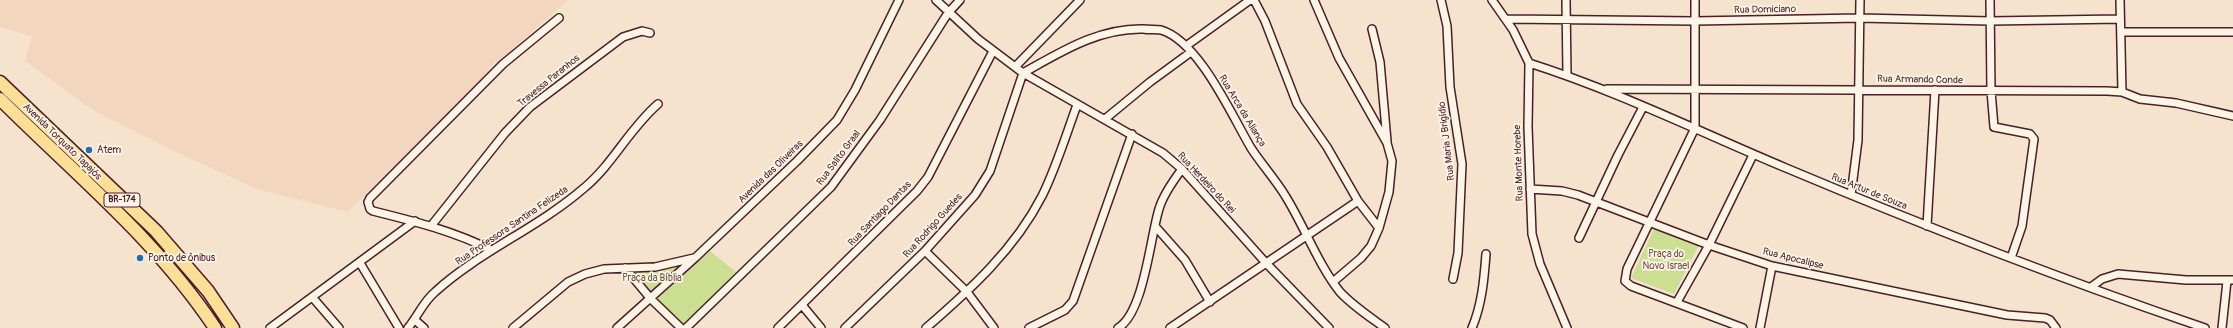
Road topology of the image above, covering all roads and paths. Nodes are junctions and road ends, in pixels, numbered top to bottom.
1 (899, 0) edge
2 (936, 0) edge
3 (960, 0) edge
4 (1080, 0) edge
5 (1250, 0) edge
6 (1254, 0) edge
7 (1314, 0) edge
8 (1441, 0) edge
9 (1492, 0) edge
10 (1566, 0) edge
11 (1695, 0) edge
12 (1860, 0) edge
13 (1990, 0) edge
14 (2120, 0) edge
15 (948, 13) junction
16 (559, 18) dead end
17 (1860, 18) junction
18 (1507, 19) junction
19 (1566, 19) junction
20 (2120, 19) junction
21 (1695, 21) junction
22 (1990, 21) junction
23 (1372, 29) dead end
24 (2121, 32) junction
25 (2233, 32) edge
26 (650, 33) dead end
27 (1186, 46) junction
28 (993, 51) junction
29 (1191, 52) junction
30 (1529, 63) junction
31 (1015, 67) junction
32 (1023, 73) junction
33 (1567, 76) junction
34 (0, 82) edge
35 (1603, 89) junction
36 (1695, 89) junction
37 (1860, 89) junction
38 (1935, 90) junction
39 (1991, 91) junction
40 (2122, 92) junction
41 (0, 99) edge
42 (658, 104) dead end
43 (1077, 105) junction
44 (1643, 107) junction
45 (2233, 116) edge
46 (1105, 118) junction
47 (1695, 128) junction
48 (1132, 134) junction
49 (1387, 143) junction
50 (1754, 155) junction
51 (1182, 169) junction
52 (1530, 189) junction
53 (1851, 195) junction
54 (1358, 201) junction
55 (1597, 202) junction
56 (415, 221) junction
57 (1649, 223) junction
58 (431, 226) junction
59 (1155, 226) junction
60 (1927, 226) junction
61 (1379, 228) junction
62 (1307, 235) junction
63 (1579, 238) dead end
64 (1709, 245) junction
65 (491, 250) junction
66 (925, 251) junction
67 (1486, 254) dead end
68 (696, 257) junction
69 (2011, 258) junction
70 (1266, 263) junction
71 (360, 264) junction
72 (1772, 266) junction
73 (625, 268) junction
74 (1453, 279) dead end
75 (2230, 280) edge
76 (1333, 282) junction
77 (2091, 287) junction
78 (967, 292) junction
79 (313, 298) junction
80 (651, 299) junction
81 (1210, 302) junction
82 (1677, 302) junction
83 (802, 305) junction
84 (415, 320) junction
85 (215, 328) edge
86 (233, 328) edge
87 (270, 328) edge
88 (339, 328) edge
89 (399, 328) edge
90 (408, 328) edge
91 (424, 328) edge
92 (513, 328) edge
93 (617, 328) edge
94 (681, 328) edge
95 (686, 328) edge
96 (778, 328) edge
97 (821, 328) edge
98 (845, 328) edge
99 (926, 328) edge
100 (994, 328) edge
101 (1029, 328) edge
102 (1118, 328) edge
103 (1170, 328) edge
104 (1328, 328) edge
105 (1385, 328) edge
106 (1472, 328) edge
107 (1567, 328) edge
108 (1744, 328) edge
109 (1760, 328) edge
110 (2056, 328) edge
111 (2205, 328) edge
112 (2222, 328) edge

1 - 68 street, Avenida das Oliveiras
2 - 15 street, Rua Herdeiro do Rei
3 - 15 street, Rua Salito Graal
4 - 31 street
5 - 27 street
6 - 54 street
7 - 49 street
8 - 74 street, Rua Maria J Brigídio
9 - 18 street, Rua Monte Horebe
10 - 19 street
11 - 21 street
12 - 17 street
13 - 22 street
14 - 20 street
15 - 28 street, Rua Herdeiro do Rei
15 - 95 street, Rua Salito Graal
16 - 56 street
17 - 21 street, Rua Domiciano
17 - 22 street, Rua Domiciano
17 - 37 street
18 - 19 street, Rua Domiciano
18 - 30 street, Rua Monte Horebe
19 - 21 street, Rua Domiciano
19 - 33 street
20 - 22 street, Rua Domiciano
20 - 24 street
21 - 36 street
22 - 39 street
23 - 49 street
24 - 25 street
24 - 40 street
26 - 58 street, Travessa Paranhos
27 - 29 street, Rua Arca da Aliança
27 - 32 street, Rua Arca da Aliança
28 - 31 street, Rua Herdeiro do Rei
28 - 83 street, Rua Santiago Dantas
29 - 46 street
29 - 62 street, Rua Arca da Aliança
30 - 33 street, Rua Artur de Souza
30 - 52 street, Rua Monte Horebe
31 - 32 street, Rua Herdeiro do Rei
32 - 43 street, Rua Herdeiro do Rei
32 - 66 street, Rua Rodrigo Guedes
33 - 35 street, Rua Artur de Souza
34 - 86 highway, Avenida Torquato Tapajós / BR-174
35 - 36 street, Rua Armando Conde
35 - 44 street, Rua Artur de Souza
36 - 37 street, Rua Armando Conde
36 - 47 street
37 - 38 street, Rua Armando Conde
37 - 53 street
38 - 39 street, Rua Armando Conde
38 - 60 street
39 - 40 street, Rua Armando Conde
39 - 69 street
40 - 45 street, Rua Armando Conde
41 - 85 highway, Avenida Torquato Tapajós / BR-174
42 - 65 street, Rua Professora Santina Felizeda
43 - 46 street, Rua Herdeiro do Rei
43 - 78 street
44 - 47 street, Rua Artur de Souza
44 - 55 street
46 - 48 street, Rua Herdeiro do Rei
47 - 50 street, Rua Artur de Souza
47 - 57 street
48 - 51 street, Rua Herdeiro do Rei
48 - 101 street
49 - 61 street
50 - 53 street, Rua Artur de Souza
50 - 64 street
51 - 59 street
51 - 70 street, Rua Herdeiro do Rei
52 - 55 street, Rua Apocalipse
52 - 107 street, Rua Monte Horebe
53 - 60 street, Rua Artur de Souza
54 - 61 street
54 - 62 street
55 - 57 street, Rua Apocalipse
55 - 63 street
56 - 58 street
56 - 71 street
57 - 64 street, Rua Apocalipse
57 - 82 street
58 - 65 street
59 - 81 street
59 - 102 street
60 - 69 street, Rua Artur de Souza
61 - 76 street
62 - 70 street
62 - 76 street, Rua Arca da Aliança
64 - 72 street, Rua Apocalipse
64 - 82 street
65 - 84 street, Rua Professora Santina Felizeda
66 - 78 street
66 - 98 street, Rua Rodrigo Guedes
67 - 106 street
68 - 73 street
68 - 80 street, Avenida das Oliveiras
69 - 77 street, Rua Artur de Souza
70 - 81 street
70 - 104 street, Rua Herdeiro do Rei
71 - 79 street
71 - 89 street
72 - 109 street
72 - 110 street, Rua Apocalipse
73 - 80 street
73 - 92 street
75 - 77 street
75 - 112 street
76 - 105 street, Rua Arca da Aliança
77 - 111 street, Rua Artur de Souza
78 - 99 street
78 - 100 street
79 - 87 street
79 - 88 street
80 - 93 street, Avenida das Oliveiras
80 - 94 street
81 - 103 street
82 - 108 street
83 - 96 street, Rua Santiago Dantas
83 - 97 street
84 - 90 street, Rua Professora Santina Felizeda
84 - 91 street

